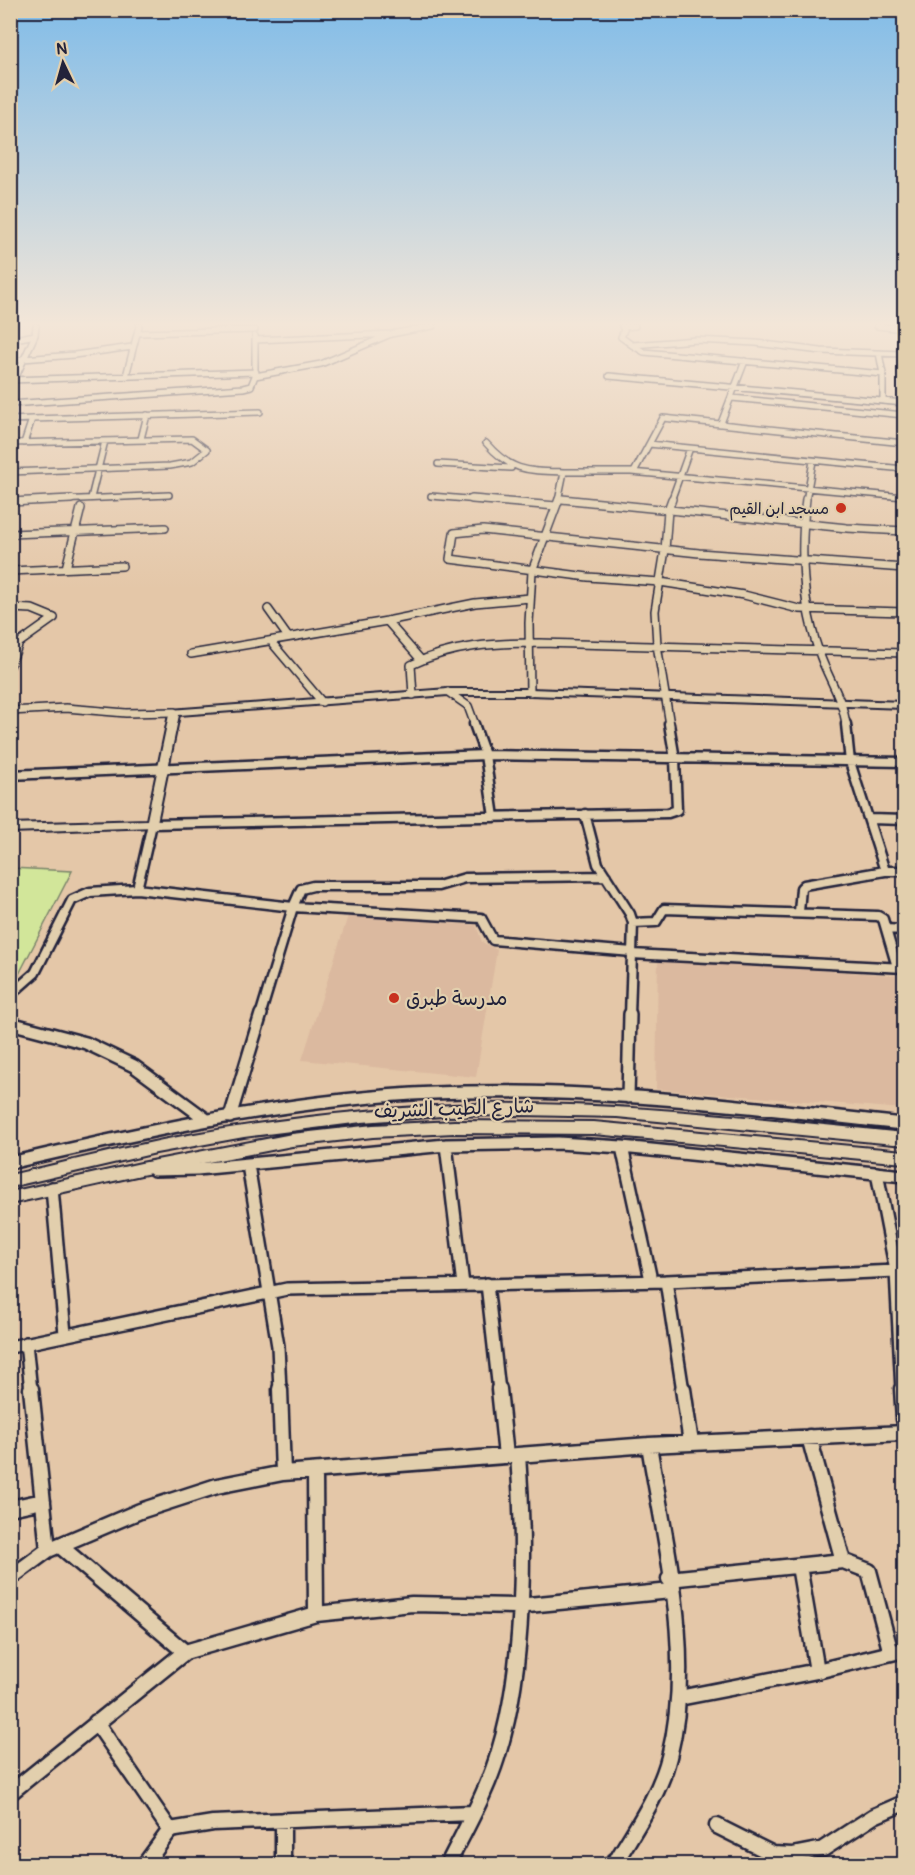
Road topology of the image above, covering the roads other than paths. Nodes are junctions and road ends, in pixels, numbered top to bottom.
1 (204, 414) edge
2 (725, 414) edge
3 (889, 414) edge
4 (147, 415) junction
5 (904, 415) edge
6 (32, 419) junction
7 (10, 420) edge
8 (721, 423) junction
9 (141, 438) junction
10 (105, 441) junction
11 (10, 443) edge
12 (24, 443) junction
13 (486, 443) dead end
14 (904, 443) edge
15 (649, 444) junction
16 (690, 448) junction
17 (813, 461) junction
18 (438, 464) dead end
19 (511, 468) junction
20 (98, 469) junction
21 (904, 470) edge
22 (10, 472) edge
23 (564, 472) junction
24 (634, 472) junction
25 (679, 477) junction
26 (807, 488) junction
27 (169, 495) dead end
28 (431, 496) dead end
29 (904, 497) edge
30 (91, 498) junction
31 (10, 502) edge
32 (558, 503) junction
33 (81, 508) dead end
34 (668, 510) junction
35 (804, 523) junction
36 (165, 528) dead end
37 (904, 531) edge
38 (75, 532) junction
39 (10, 534) edge
40 (544, 537) junction
41 (665, 550) junction
42 (802, 561) junction
43 (122, 566) dead end
44 (66, 568) junction
45 (904, 568) edge
46 (10, 571) edge
47 (532, 571) junction
48 (660, 582) junction
49 (530, 598) junction
50 (10, 608) edge
51 (268, 609) dead end
52 (808, 609) junction
53 (904, 612) edge
54 (387, 621) junction
55 (288, 637) junction
56 (273, 641) junction
57 (530, 644) junction
58 (657, 645) junction
59 (818, 651) junction
60 (904, 653) edge
61 (191, 654) dead end
62 (421, 660) junction
63 (10, 666) edge
64 (448, 692) junction
65 (530, 692) junction
66 (413, 695) junction
67 (664, 696) junction
68 (322, 702) junction
69 (841, 702) junction
70 (904, 705) edge
71 (10, 711) edge
72 (174, 712) junction
73 (485, 755) junction
74 (675, 759) junction
75 (849, 761) junction
76 (904, 762) edge
77 (164, 767) junction
78 (10, 775) edge
79 (585, 814) junction
80 (494, 817) junction
81 (870, 819) junction
82 (904, 820) edge
83 (152, 824) junction
84 (10, 828) edge
85 (885, 871) junction
86 (904, 871) edge
87 (606, 876) junction
88 (137, 889) junction
89 (293, 907) junction
90 (799, 912) junction
91 (633, 923) junction
92 (886, 929) junction
93 (904, 930) edge
94 (632, 953) junction
95 (901, 968) edge
96 (10, 995) edge
97 (10, 1023) edge
98 (628, 1097) junction
99 (230, 1117) junction
100 (207, 1120) junction
101 (904, 1124) edge
102 (904, 1139) edge
103 (446, 1145) junction
104 (622, 1147) junction
105 (904, 1157) edge
106 (10, 1163) edge
107 (248, 1165) junction
108 (141, 1169) junction
109 (877, 1173) junction
110 (904, 1176) edge
111 (10, 1181) edge
112 (52, 1188) junction
113 (10, 1198) edge
114 (896, 1271) junction
115 (651, 1280) junction
116 (666, 1281) junction
117 (487, 1284) junction
118 (463, 1285) junction
119 (268, 1292) junction
120 (65, 1334) junction
121 (26, 1343) junction
122 (10, 1347) edge
123 (904, 1420) edge
124 (904, 1433) edge
125 (809, 1437) junction
126 (691, 1443) junction
127 (649, 1445) junction
128 (512, 1455) junction
129 (315, 1471) junction
130 (283, 1473) junction
131 (43, 1502) junction
132 (10, 1508) edge
133 (54, 1548) junction
134 (843, 1561) junction
135 (799, 1566) junction
136 (10, 1578) edge
137 (670, 1585) junction
138 (518, 1606) junction
139 (316, 1614) junction
140 (185, 1652) junction
141 (898, 1652) edge
142 (817, 1671) junction
143 (678, 1698) junction
144 (96, 1722) junction
145 (10, 1793) edge
146 (904, 1803) edge
147 (473, 1813) junction
148 (283, 1820) junction
149 (717, 1826) dead end
150 (170, 1830) junction
151 (145, 1864) edge
152 (283, 1864) edge
153 (448, 1864) edge
154 (611, 1864) edge

1 - 4 street
2 - 8 street
3 - 5 street
4 - 6 street
4 - 9 street
6 - 7 street
6 - 12 street
8 - 14 street
8 - 15 street
9 - 10 street
9 - 20 street
10 - 12 street
10 - 20 street
11 - 12 street
13 - 19 street
15 - 16 street
15 - 24 street
16 - 17 street
16 - 25 street
17 - 21 street
17 - 26 street
18 - 19 street
19 - 23 street
20 - 22 street
20 - 30 street
23 - 24 street
23 - 32 street
24 - 25 street
25 - 26 street
25 - 34 street
26 - 29 street
26 - 35 street
27 - 30 street
28 - 32 street
30 - 31 street
32 - 34 street
32 - 40 street
33 - 38 street
34 - 35 street
34 - 41 street
35 - 37 street
35 - 42 street
36 - 38 street
38 - 39 street
38 - 44 street
40 - 41 street
40 - 47 street
40 - 47 street
41 - 42 street
41 - 48 street
42 - 45 street
42 - 52 street
43 - 44 street
44 - 46 street
47 - 48 street
47 - 49 street
48 - 52 street
48 - 58 street
49 - 54 street
49 - 57 street
50 - 63 street
51 - 55 street
52 - 53 street
52 - 59 street
54 - 55 street
54 - 62 street
55 - 56 street
56 - 61 street
56 - 68 street
57 - 58 street
57 - 62 street
57 - 65 street
58 - 59 street
58 - 67 street
59 - 60 street
59 - 69 street
62 - 66 street
64 - 65 main road
64 - 66 main road
64 - 73 street
65 - 67 main road
66 - 68 main road
67 - 69 main road
67 - 74 street
68 - 72 main road
69 - 70 main road
69 - 75 street
71 - 72 street
72 - 77 main road
73 - 74 street
73 - 77 street
73 - 80 street
74 - 75 street
74 - 79 street
75 - 76 street
75 - 81 street
77 - 78 street
77 - 83 main road
79 - 80 street
79 - 87 street
80 - 83 street
81 - 82 street
81 - 85 street
83 - 84 main road
83 - 88 street
85 - 86 street
85 - 90 street
87 - 89 street
87 - 91 street
88 - 89 street
88 - 96 street
89 - 94 street
89 - 99 street
90 - 91 street
90 - 92 street
91 - 94 street
92 - 93 street
92 - 95 street
94 - 95 street
94 - 98 street
97 - 100 street
98 - 99 street
98 - 101 street
99 - 100 street
100 - 106 street
102 - 111 main road, شارع الطيب الشريف
103 - 104 street
103 - 107 street
103 - 118 street
104 - 109 street
104 - 115 street
105 - 108 main road, شارع الطيب الشريف
107 - 108 street
107 - 119 street
108 - 112 main road, شارع الطيب الشريف
109 - 110 street
109 - 114 street
112 - 113 main road, شارع الطيب الشريف
112 - 120 street
114 - 116 street
114 - 123 street
115 - 116 street
115 - 117 street
116 - 126 street
117 - 118 street
117 - 128 street
118 - 119 street
119 - 120 street
119 - 130 street
120 - 121 street
121 - 122 street
121 - 131 street
124 - 125 street
125 - 126 street
125 - 134 street
126 - 127 street
127 - 128 street
127 - 137 street
128 - 129 street
128 - 138 street
129 - 130 street
129 - 139 street
130 - 133 street
131 - 132 street
131 - 133 street
133 - 136 street
133 - 140 street
134 - 135 street
134 - 141 street
135 - 137 street
135 - 142 street
137 - 138 street
137 - 143 street
138 - 139 street
138 - 147 street
139 - 140 street
140 - 144 street
141 - 142 street
142 - 143 street
143 - 154 street
144 - 145 street
144 - 150 street
146 - 149 street
147 - 148 street
147 - 153 street
148 - 150 street
148 - 152 street
150 - 151 street

